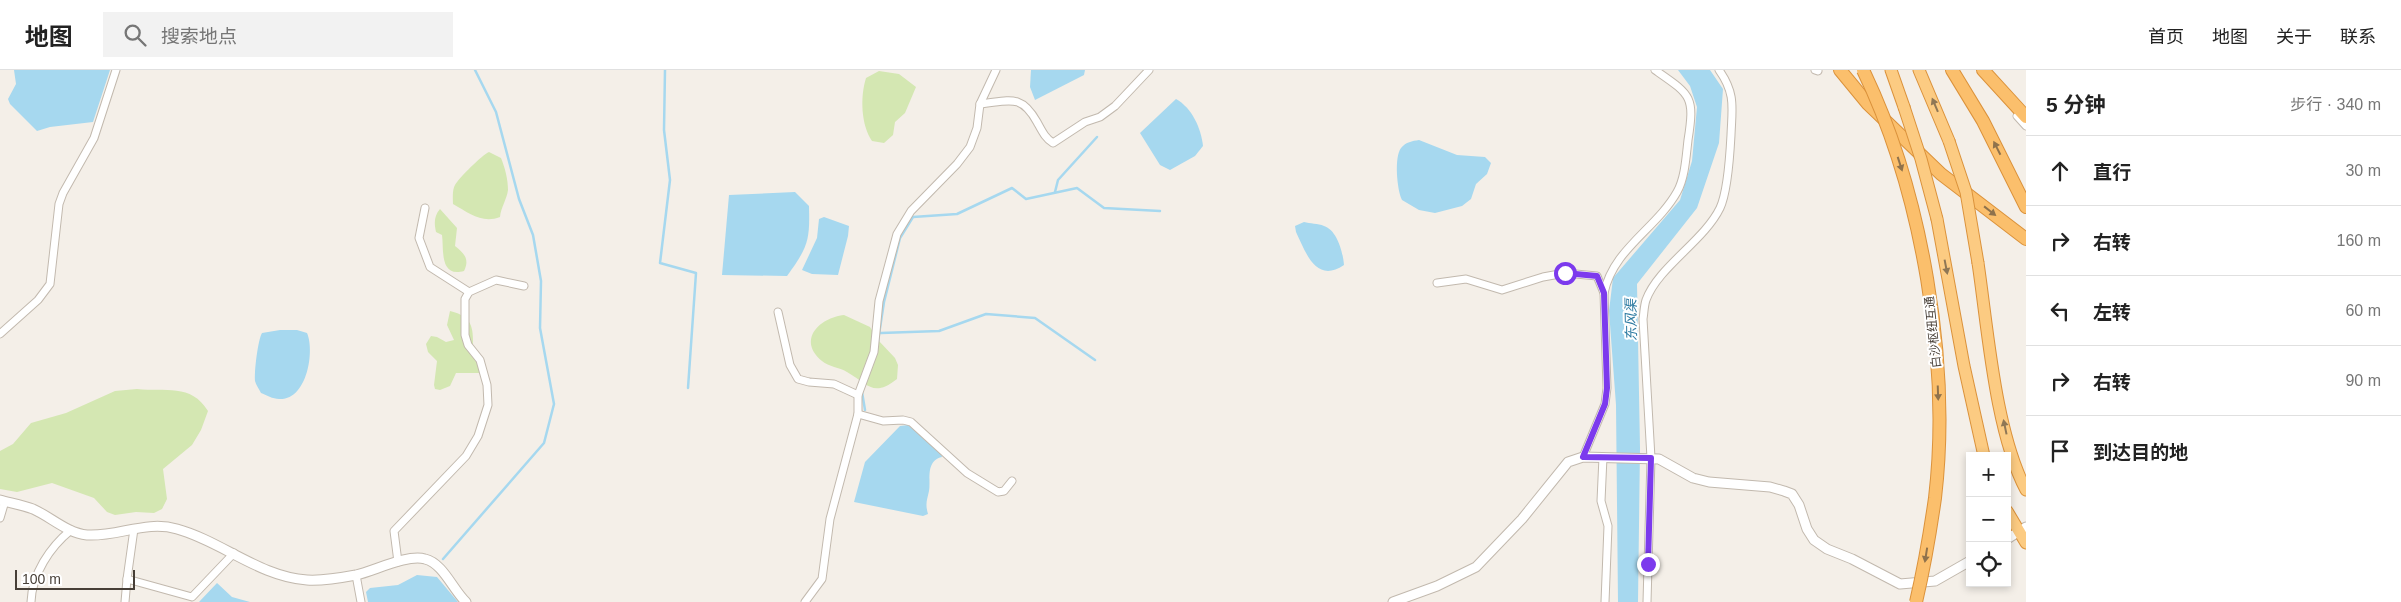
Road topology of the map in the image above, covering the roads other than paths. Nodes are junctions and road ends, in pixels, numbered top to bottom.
1 (116, 70) edge
2 (996, 70) edge
3 (1148, 70) edge
4 (1655, 70) edge
5 (1719, 70) edge
6 (1840, 70) edge
7 (1863, 70) edge
8 (1891, 70) edge
9 (1919, 70) edge
10 (1952, 70) edge
11 (1978, 70) edge
12 (1983, 70) edge
13 (980, 104) junction
14 (2026, 117) edge
15 (2026, 126) edge
16 (2026, 207) edge
17 (425, 208) dead end
18 (2026, 239) edge
19 (1437, 283) dead end
20 (524, 286) dead end
21 (469, 292) junction
22 (1604, 293) junction
23 (778, 312) dead end
24 (0, 334) edge
25 (858, 395) junction
26 (858, 414) junction
27 (1983, 452) edge
28 (1583, 457) junction
29 (1603, 457) junction
30 (1648, 457) junction
31 (1012, 481) dead end
32 (2026, 490) edge
33 (3, 501) edge
34 (2011, 516) edge
35 (0, 518) edge
36 (134, 529) junction
37 (71, 530) junction
38 (2022, 530) edge
39 (2011, 537) edge
40 (2026, 543) edge
41 (234, 553) junction
42 (398, 562) junction
43 (1966, 563) edge
44 (356, 575) junction
45 (127, 579) junction
46 (32, 602) edge
47 (125, 602) edge
48 (361, 602) edge
49 (466, 602) edge
50 (805, 602) edge
51 (1393, 602) edge
52 (1605, 602) edge
53 (1647, 602) edge
54 (1916, 602) edge

1 - 24 street
2 - 13 street
3 - 13 street
4 - 22 street
5 - 30 street
6 -> 18 highway
7 -> 54 highway, 白沙枢纽互通, bridge
8 -> 27 highway, bridge
32 -> 9 highway, bridge
16 -> 10 highway
11 - 15 street
12 - 14 highway
13 - 25 street
17 - 21 street
19 - 22 street
20 - 21 street
21 - 42 street
22 - 28 street
23 - 25 street
25 - 26 street
26 - 31 street
26 - 50 street
28 - 29 street
28 - 51 street
29 - 30 street
29 - 52 street
30 - 43 street
30 - 53 street
33 - 35 street
33 - 37 street
34 - 38 highway
36 - 37 street
36 - 41 street
36 - 45 street
37 - 46 street
38 - 39 street
38 - 40 highway
41 - 44 street
41 - 45 street
42 - 44 street
42 - 49 street
44 - 48 street
45 - 47 street

